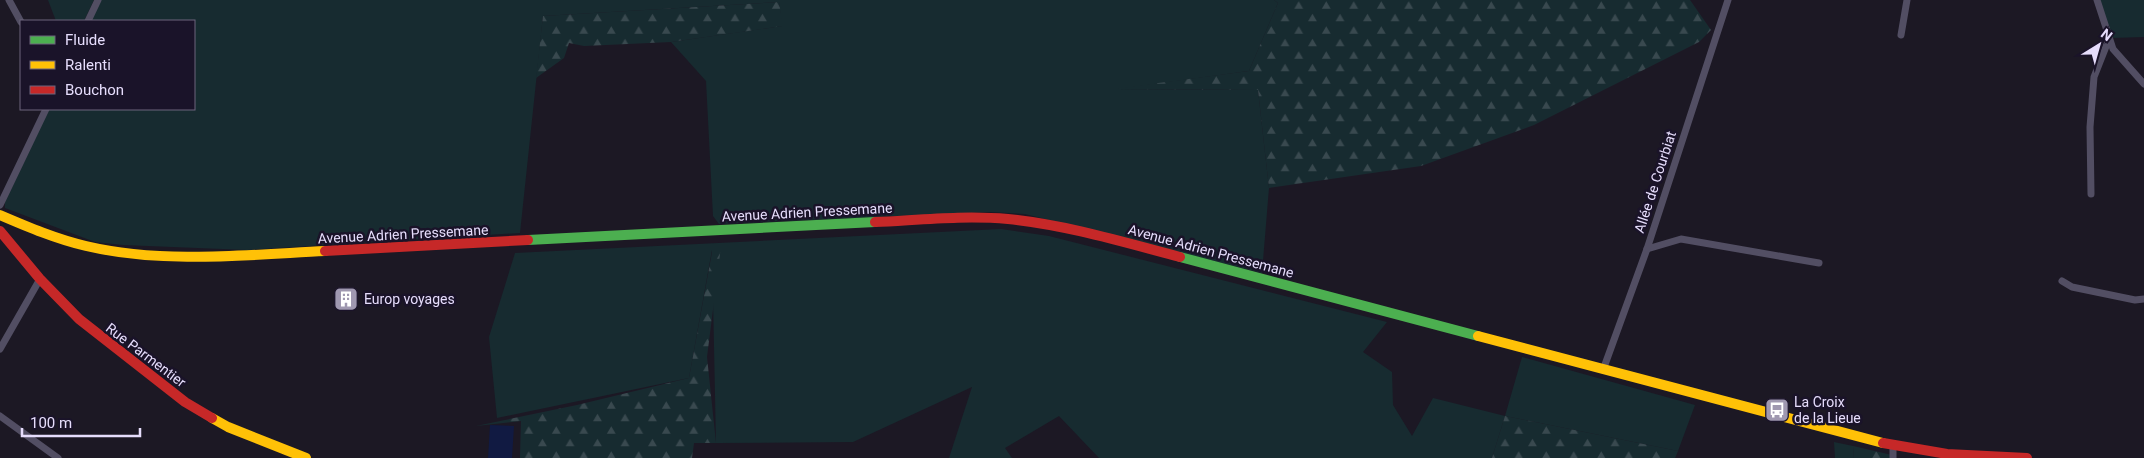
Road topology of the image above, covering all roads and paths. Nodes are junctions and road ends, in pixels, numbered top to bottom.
1 (9, 0) edge
2 (98, 0) edge
3 (1728, 0) edge
4 (1907, 0) edge
5 (2097, 0) edge
6 (20, 20) edge
7 (88, 20) edge
8 (1901, 36) dead end
9 (2109, 39) junction
10 (2144, 84) edge
11 (46, 110) edge
12 (2091, 194) dead end
13 (0, 205) edge
14 (0, 215) edge
15 (0, 231) edge
16 (1646, 249) junction
17 (1819, 263) dead end
18 (40, 279) junction
19 (2062, 281) dead end
20 (2144, 299) edge
21 (0, 349) edge
22 (1603, 370) junction
23 (0, 416) edge
24 (1893, 446) junction
25 (58, 458) edge
26 (306, 458) edge
27 (1893, 458) edge
28 (2027, 458) edge

1 - 6 street
2 - 7 street
3 - 16 street, Allée de Courbiat
4 - 8 street
5 - 9 street
9 - 10 street
9 - 12 street
11 - 13 street
14 - 22 main road, Avenue Adrien Pressemane
15 - 18 main road, Rue Parmentier
16 - 17 street
16 - 22 street, Allée de Courbiat
18 - 21 street
18 - 26 main road, Rue Parmentier
19 - 20 street
22 - 24 main road, Avenue Adrien Pressemane
23 - 25 street
24 - 27 street
24 - 28 main road, Avenue Adrien Pressemane

